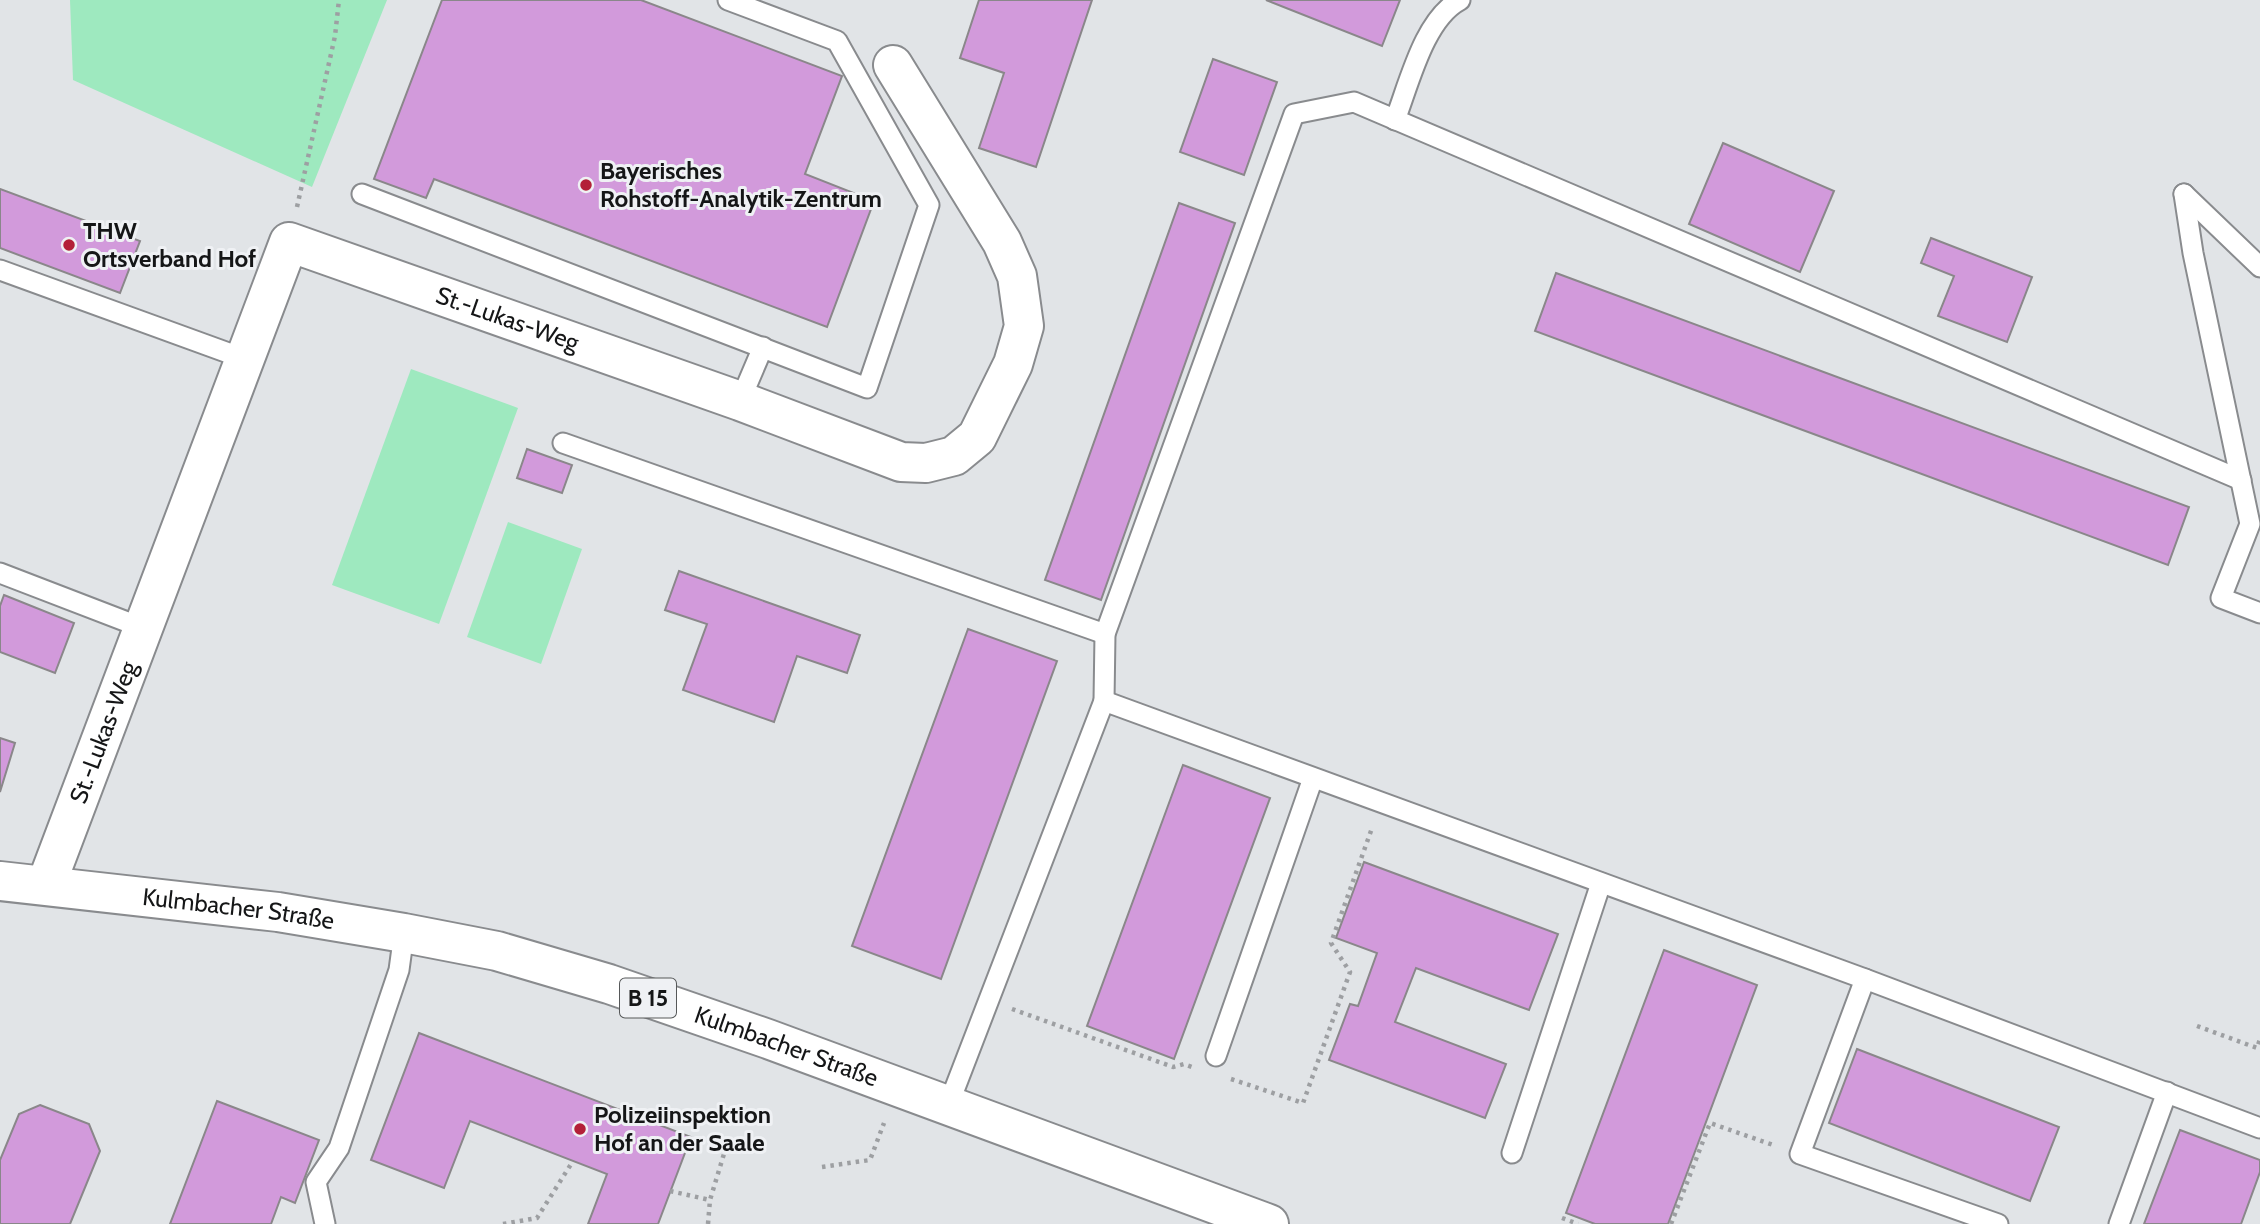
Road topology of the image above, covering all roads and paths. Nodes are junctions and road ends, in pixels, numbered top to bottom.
1 (340, 0) edge
2 (728, 0) edge
3 (1460, 0) edge
4 (893, 65) dead end
5 (1395, 120) junction
6 (362, 194) dead end
7 (289, 242) junction
8 (2260, 267) edge
9 (0, 270) edge
10 (763, 347) junction
11 (245, 359) junction
12 (740, 401) junction
13 (563, 443) dead end
14 (2241, 480) junction
15 (0, 573) edge
16 (2260, 613) edge
17 (143, 628) junction
18 (1105, 634) junction
19 (1104, 701) junction
20 (1313, 778) junction
21 (0, 881) edge
22 (1601, 883) junction
23 (46, 885) junction
24 (404, 933) junction
25 (1865, 979) junction
26 (2197, 1026) dead end
27 (2260, 1039) edge
28 (1216, 1056) dead end
29 (2167, 1093) junction
30 (948, 1106) junction
31 (884, 1123) dead end
32 (2260, 1128) edge
33 (730, 1134) dead end
34 (1513, 1153) dead end
35 (1800, 1154) junction
36 (573, 1161) dead end
37 (822, 1167) dead end
38 (670, 1191) dead end
39 (710, 1200) junction
40 (1562, 1218) dead end
41 (325, 1224) edge
42 (503, 1224) edge
43 (708, 1224) edge
44 (1269, 1224) edge
45 (1578, 1224) edge
46 (1671, 1224) edge
47 (1997, 1224) edge
48 (2119, 1224) edge

1 - 7 path
2 - 10 lane
3 - 5 lane
4 - 12 street, St.-Lukas-Weg
5 - 14 lane
5 - 18 lane
6 - 10 lane
7 - 11 street, St.-Lukas-Weg
7 - 12 street, St.-Lukas-Weg
8 - 14 lane
9 - 11 lane
10 - 12 lane
11 - 17 street, St.-Lukas-Weg
13 - 18 lane
14 - 16 lane
15 - 17 lane
17 - 23 street, St.-Lukas-Weg
18 - 19 lane
19 - 20 lane
19 - 30 lane
20 - 22 lane
20 - 28 lane
21 - 23 street, Kulmbacher Straße / B 15
22 - 25 lane
22 - 34 lane
23 - 24 street, Kulmbacher Straße / B 15
24 - 30 street, Kulmbacher Straße / B 15
24 - 41 lane
25 - 29 lane
25 - 35 lane
26 - 27 path
29 - 32 lane
29 - 48 lane
30 - 44 street, Kulmbacher Straße / B 15
31 - 37 path
33 - 39 path
35 - 46 path
35 - 47 lane
36 - 42 path
38 - 39 path
39 - 43 path
40 - 45 path

